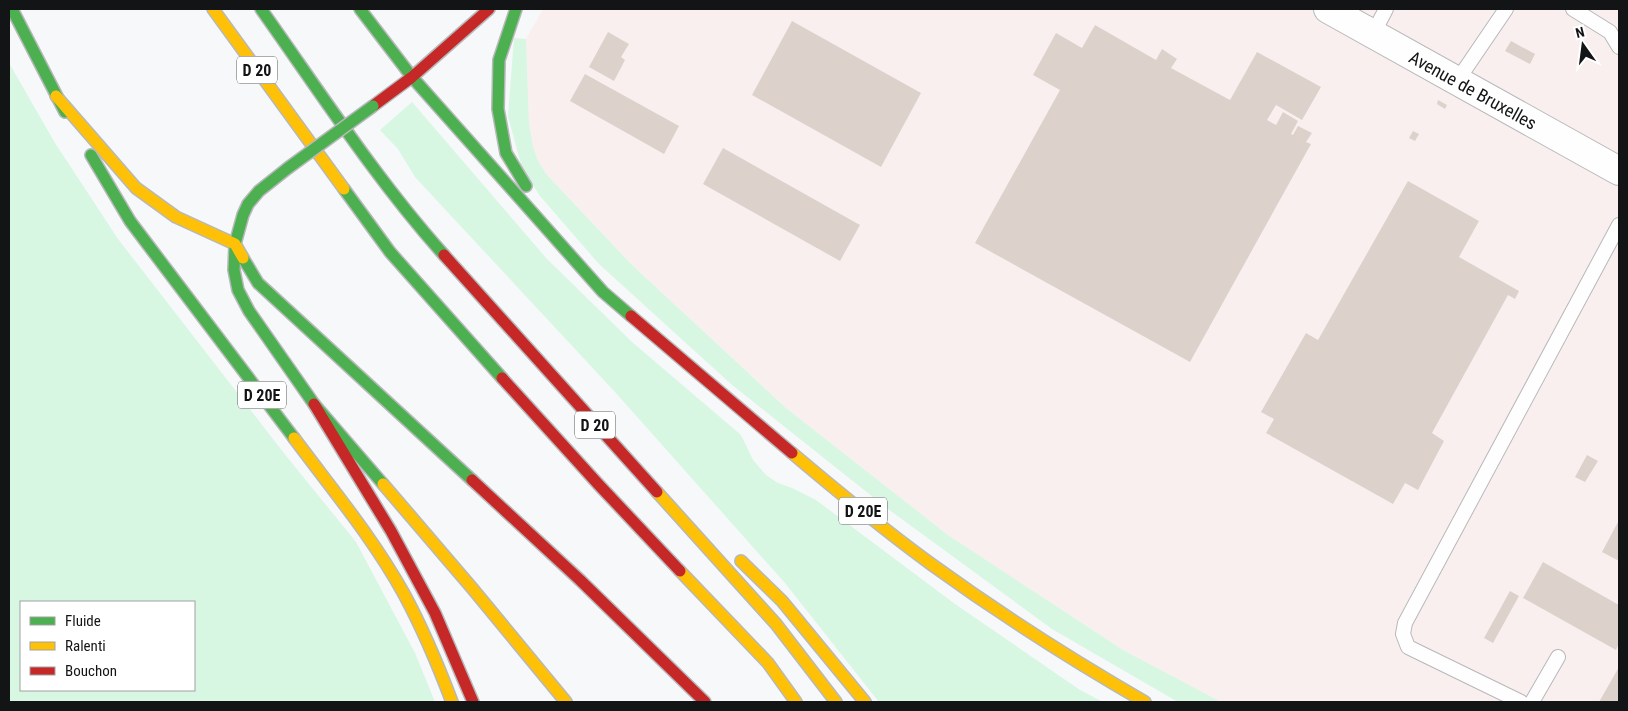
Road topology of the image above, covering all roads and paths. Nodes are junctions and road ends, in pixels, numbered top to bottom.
1 (12, 9) edge
2 (213, 9) edge
3 (261, 9) edge
4 (360, 9) edge
5 (489, 9) edge
6 (516, 9) edge
7 (1328, 9) edge
8 (1386, 9) edge
9 (1506, 9) edge
10 (1573, 9) edge
11 (1373, 34) junction
12 (1619, 47) edge
13 (412, 77) junction
14 (1457, 81) junction
15 (56, 96) junction
16 (1619, 171) edge
17 (1619, 225) edge
18 (235, 244) junction
19 (603, 292) junction
20 (530, 353) junction
21 (314, 404) junction
22 (684, 504) dead end
23 (733, 552) dead end
24 (1558, 657) dead end
25 (452, 702) edge
26 (473, 702) edge
27 (566, 702) edge
28 (705, 702) edge
29 (796, 702) edge
30 (836, 702) edge
31 (865, 702) edge
32 (1145, 702) edge
33 (1521, 702) edge
34 (1532, 702) edge

1 - 15 main road, D 20E
2 - 29 main road, D 20
3 - 20 main road, D 20
4 - 13 main road, D 20E
5 - 13 main road, D 20E
6 - 19 main road
7 - 11 street, Avenue de Bruxelles
8 - 11 lane
9 - 14 lane
10 - 12 lane
11 - 14 street, Avenue de Bruxelles
13 - 18 main road, D 20E, bridge
13 - 19 main road, D 20E
14 - 16 street, Avenue de Bruxelles
15 - 18 main road, D 20E
15 - 25 main road, D 20E
17 - 33 lane
18 - 21 main road, D 20E
18 - 28 main road
19 - 32 main road, D 20E
20 - 22 main road
20 - 30 main road, D 20
21 - 26 main road, D 20E
21 - 27 main road, D 20E
23 - 31 main road
24 - 34 lane

